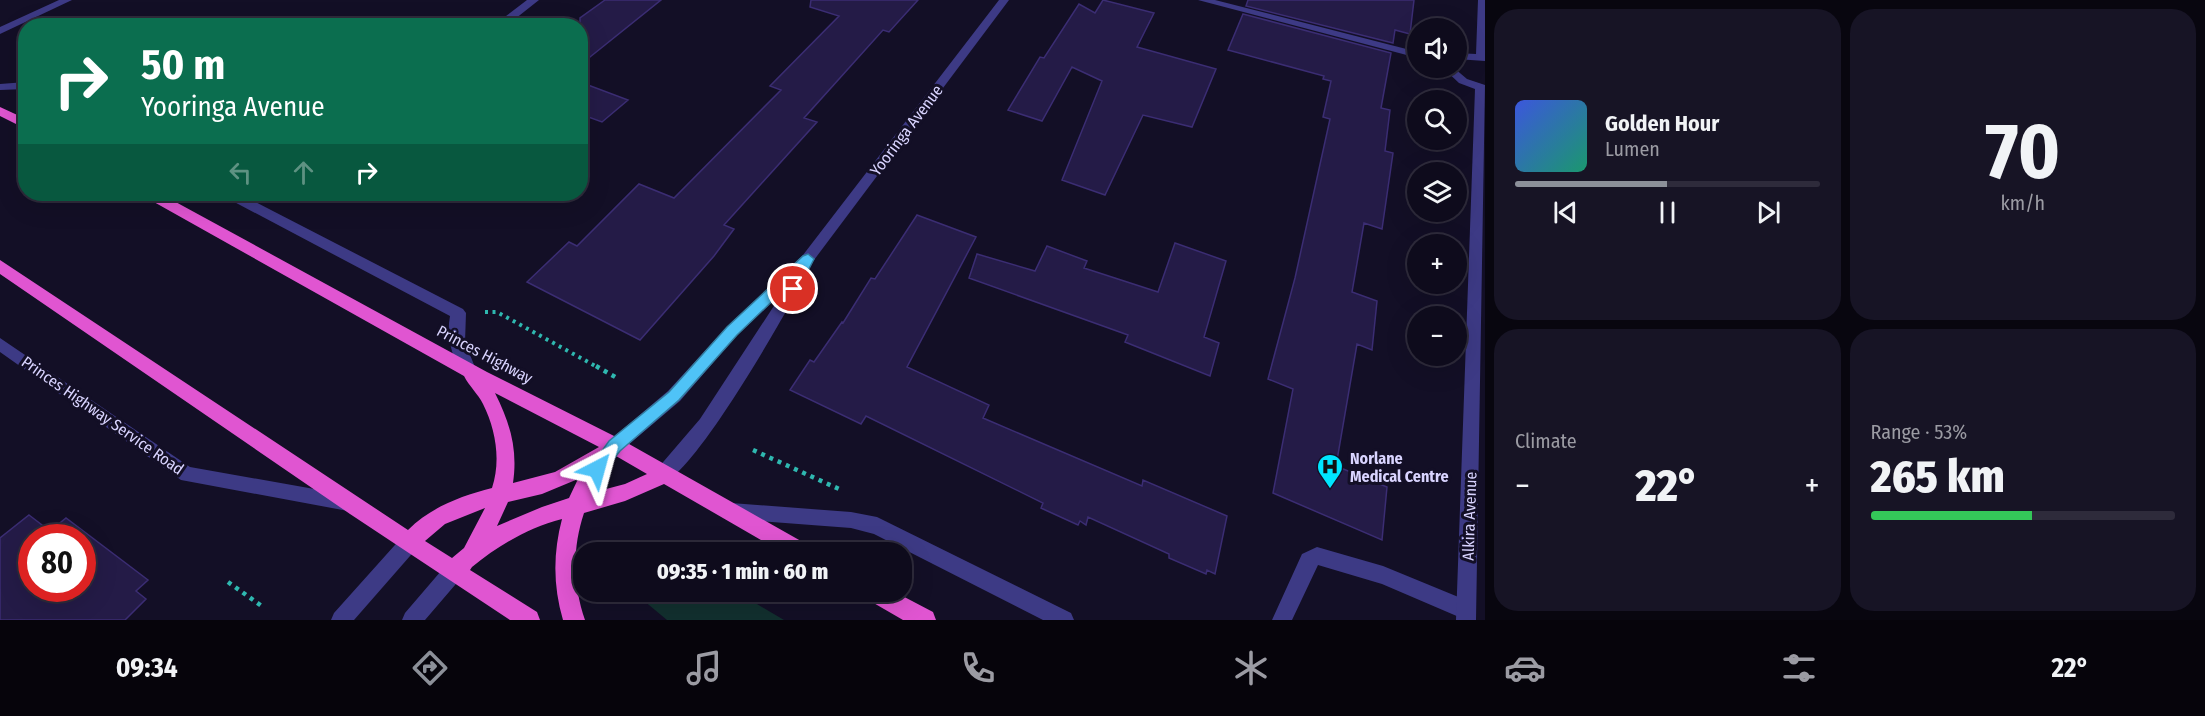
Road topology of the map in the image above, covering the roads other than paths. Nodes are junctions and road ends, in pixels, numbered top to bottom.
1 (67, 0) edge
2 (534, 0) edge
3 (1004, 0) edge
4 (1203, 0) edge
5 (1483, 0) edge
6 (28, 18) edge
7 (509, 18) edge
8 (18, 23) edge
9 (0, 31) edge
10 (1407, 52) edge
11 (1467, 57) edge
12 (1484, 58) edge
13 (1458, 78) edge
14 (18, 86) edge
15 (0, 87) edge
16 (1483, 89) edge
17 (0, 111) edge
18 (18, 121) edge
19 (163, 201) edge
20 (256, 201) edge
21 (808, 259) junction
22 (0, 266) edge
23 (0, 344) edge
24 (468, 370) junction
25 (615, 446) junction
26 (664, 474) junction
27 (501, 494) junction
28 (351, 504) junction
29 (577, 506) junction
30 (725, 511) junction
31 (410, 542) junction
32 (782, 542) edge
33 (454, 571) junction
34 (892, 602) edge
35 (1466, 615) edge
36 (341, 620) edge
37 (412, 620) edge
38 (529, 620) edge
39 (574, 620) edge
40 (925, 620) edge
41 (1064, 620) edge
42 (1282, 620) edge

1 - 6 street
2 - 7 street
3 - 21 street, Yooringa Avenue
4 - 10 street
5 - 12 street
8 - 9 street
11 - 12 street
13 - 16 street
14 - 15 street
16 - 35 street, Alkira Avenue
17 - 18 highway
19 - 24 highway, Princes Highway
20 - 24 street
21 - 25 street, Yooringa Avenue
21 - 26 street, Yooringa Avenue
22 - 28 highway
23 - 28 street, Princes Highway Service Road
24 - 25 highway, Princes Highway
24 - 27 highway
25 - 26 highway, Princes Highway
25 - 27 highway
25 - 29 highway
26 - 29 highway
26 - 30 highway, Princes Highway
27 - 31 highway
27 - 33 highway
28 - 31 highway
29 - 33 highway
29 - 39 highway
30 - 32 highway, Princes Highway
30 - 41 street
31 - 33 highway
31 - 36 street
33 - 37 street
33 - 38 highway
34 - 40 highway
35 - 42 street

